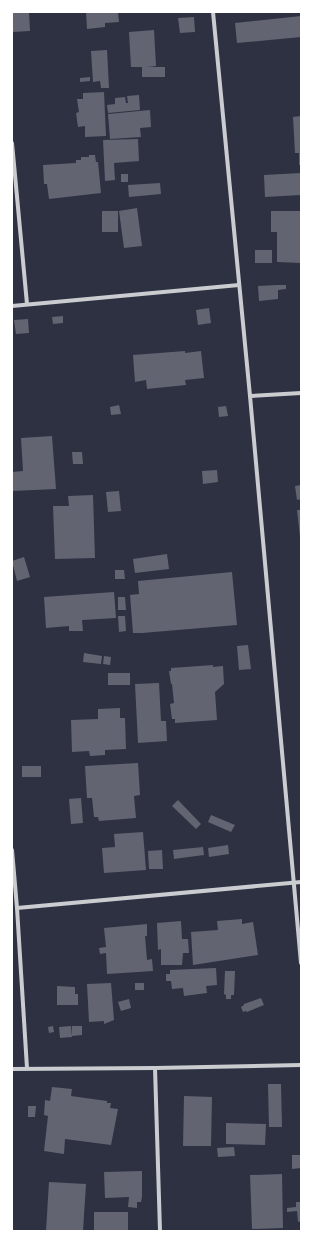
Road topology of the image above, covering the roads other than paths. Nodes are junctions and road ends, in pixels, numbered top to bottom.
1 (213, 12) edge
2 (12, 143) edge
3 (240, 284) junction
4 (26, 304) junction
5 (12, 306) edge
6 (301, 393) edge
7 (250, 396) junction
8 (12, 850) edge
9 (294, 882) junction
10 (301, 882) edge
11 (17, 908) junction
12 (301, 963) edge
13 (301, 1065) edge
14 (28, 1068) junction
15 (154, 1068) junction
16 (12, 1069) edge
17 (160, 1231) edge

1 - 3 street
2 - 4 street
3 - 4 street
3 - 7 street
4 - 5 street
6 - 7 street
7 - 9 street
8 - 11 street
9 - 10 street
9 - 11 street
9 - 12 street
11 - 14 street
13 - 15 street
14 - 15 street
14 - 16 street
15 - 17 street

